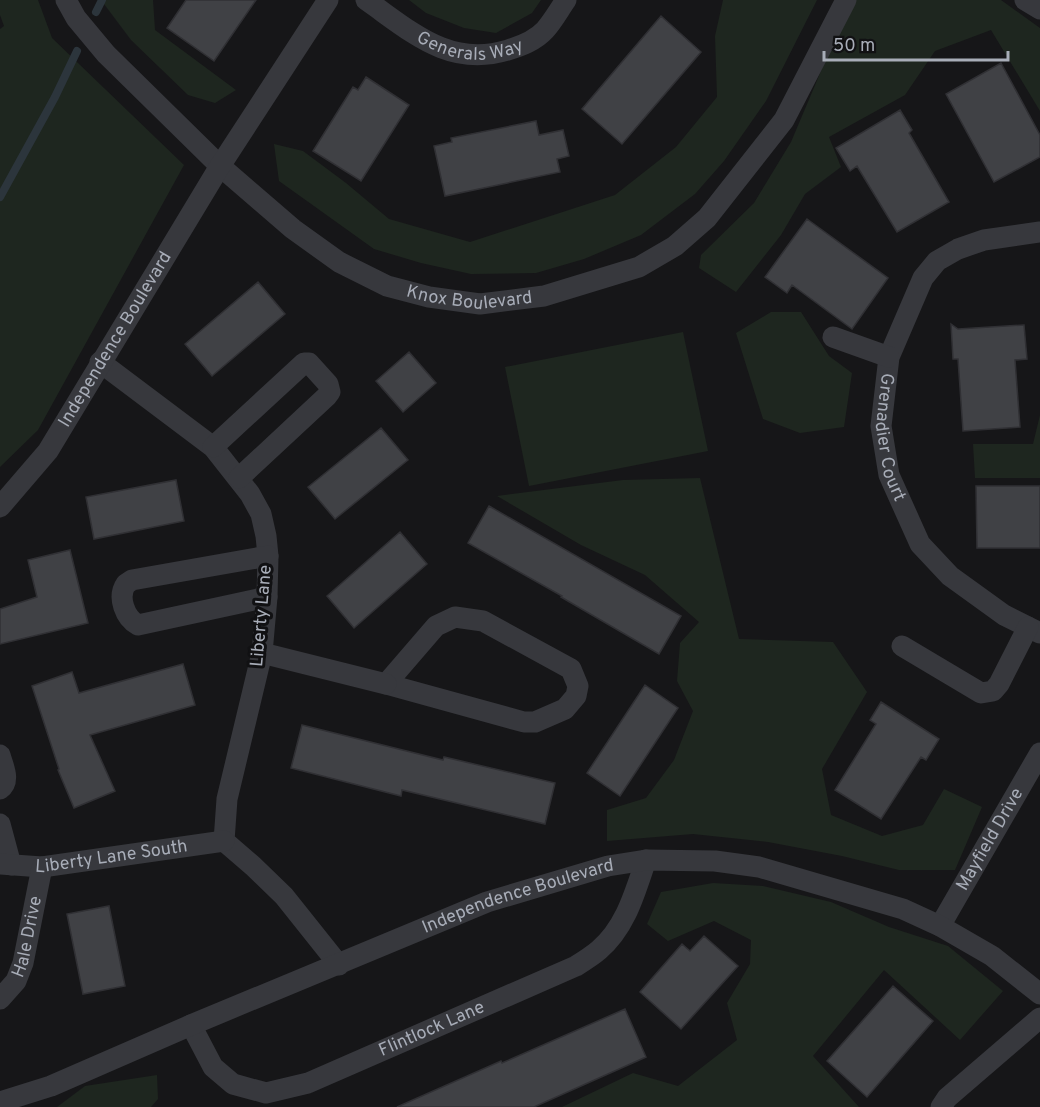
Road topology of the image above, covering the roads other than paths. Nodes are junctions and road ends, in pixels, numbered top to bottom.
1 (66, 0) edge
2 (328, 0) edge
3 (366, 0) edge
4 (566, 0) edge
5 (846, 0) edge
6 (1025, 0) edge
7 (1040, 9) edge
8 (220, 166) junction
9 (1040, 232) edge
10 (833, 338) dead end
11 (889, 357) junction
12 (100, 362) junction
13 (213, 447) junction
14 (239, 478) junction
15 (0, 507) edge
16 (268, 556) junction
17 (267, 597) junction
18 (1034, 630) edge
19 (902, 646) dead end
20 (262, 653) junction
21 (386, 684) junction
22 (1040, 753) edge
23 (0, 755) edge
24 (0, 789) edge
25 (0, 824) edge
26 (224, 842) junction
27 (646, 860) junction
28 (5, 865) edge
29 (42, 867) junction
30 (940, 926) junction
31 (339, 964) junction
32 (1040, 994) edge
33 (0, 999) edge
34 (1040, 1018) edge
35 (191, 1024) junction
36 (0, 1102) edge
37 (941, 1107) edge

1 - 8 street, Knox Boulevard
2 - 8 street
3 - 4 street, Generals Way
5 - 8 street, Knox Boulevard
6 - 7 street
8 - 12 street, Independence Boulevard
9 - 11 street, Grenadier Court
10 - 11 street
11 - 18 street, Grenadier Court
12 - 13 street, Liberty Lane
12 - 15 street, Independence Boulevard
13 - 14 street, Liberty Lane
13 - 14 street
14 - 16 street, Liberty Lane
16 - 17 street, Liberty Lane
16 - 17 street
17 - 20 street, Liberty Lane
18 - 19 street
20 - 21 street
20 - 26 street, Liberty Lane
21 - 21 street
22 - 30 street, Mayfield Drive
23 - 24 street
25 - 28 street
26 - 29 street, Liberty Lane South
26 - 31 street
27 - 30 street, Independence Boulevard
27 - 31 street, Independence Boulevard
27 - 35 street, Flintlock Lane
28 - 29 street, Liberty Lane South
29 - 33 street, Hale Drive
30 - 32 street, Independence Boulevard
31 - 35 street, Independence Boulevard
34 - 37 street
35 - 36 street, Independence Boulevard

